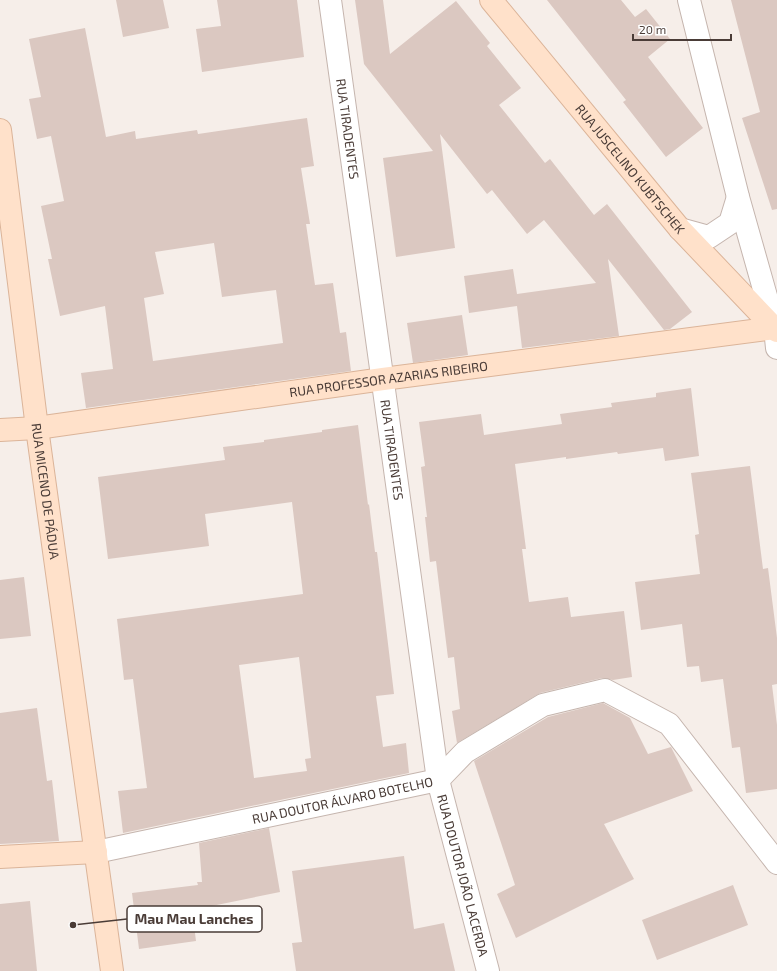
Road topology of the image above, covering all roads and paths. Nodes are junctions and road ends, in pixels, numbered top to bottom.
1 (330, 0) edge
2 (491, 0) edge
3 (689, 0) edge
4 (0, 130) edge
5 (738, 197) junction
6 (680, 228) junction
7 (776, 334) edge
8 (382, 379) junction
9 (37, 428) junction
10 (0, 430) edge
11 (438, 780) junction
12 (96, 852) junction
13 (0, 857) edge
14 (777, 863) edge
15 (112, 971) edge
16 (488, 971) edge

1 - 8 street, RUA TIRADENTES
2 - 6 main road, RUA JUSCELINO KUBTSCHEK
3 - 5 street
4 - 9 main road, RUA MICENO DE PÁDUA
5 - 6 street
5 - 7 street
6 - 7 main road, RUA JUSCELINO KUBTSCHEK
7 - 8 main road, RUA PROFESSOR AZARIAS RIBEIRO
8 - 9 main road, RUA PROFESSOR AZARIAS RIBEIRO
8 - 11 street, RUA TIRADENTES
9 - 10 main road, RUA PROFESSOR AZARIAS RIBEIRO
9 - 12 main road, RUA MICENO DE PÁDUA
11 - 12 street, RUA DOUTOR ÁLVARO BOTELHO
11 - 14 street, RUA DOUTOR ÁLVARO BOTELHO
11 - 16 street, RUA DOUTOR JOÃO LACERDA
12 - 13 main road, RUA DOUTOR ÁLVARO BOTELHO
12 - 15 main road, RUA MICENO DE PÁDUA

